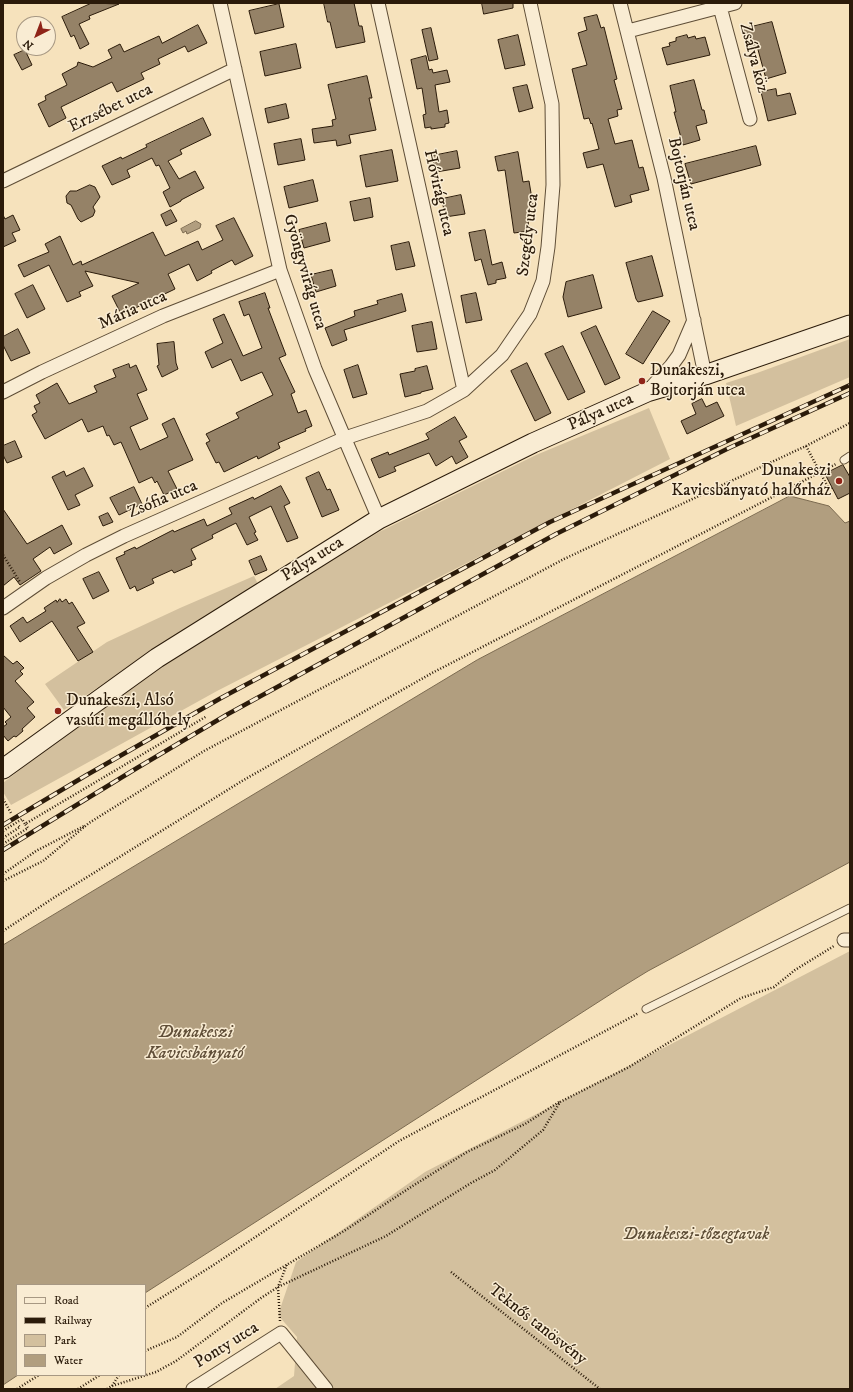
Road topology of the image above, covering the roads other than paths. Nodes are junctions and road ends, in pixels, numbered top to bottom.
1 (220, 3) edge
2 (378, 3) edge
3 (530, 3) edge
4 (620, 3) edge
5 (735, 3) edge
6 (720, 7) junction
7 (628, 31) junction
8 (234, 69) junction
9 (750, 119) dead end
10 (3, 181) edge
11 (280, 270) junction
12 (694, 320) junction
13 (850, 325) edge
14 (682, 347) junction
15 (700, 348) junction
16 (705, 375) junction
17 (464, 390) junction
18 (3, 392) edge
19 (647, 392) junction
20 (345, 438) junction
21 (379, 519) junction
22 (3, 608) edge
23 (3, 769) edge
24 (850, 908) edge
25 (646, 1009) road end
26 (193, 1389) edge
27 (326, 1389) edge

1 - 8 street, Gyöngyvirág utca
2 - 17 street, Hóvirág utca
3 - 17 street, Szegély utca
4 - 7 street, Bojtorján utca
5 - 6 street
6 - 7 street
6 - 9 street, Zsálya köz
7 - 12 street, Bojtorján utca
8 - 10 street, Erzsébet utca
8 - 11 street, Gyöngyvirág utca
11 - 18 street, Mária utca
11 - 20 street, Gyöngyvirág utca
12 - 14 street, Pálya utca
12 - 15 street, Bojtorján utca
13 - 16 street, Pálya utca
14 - 15 street
14 - 19 street, Pálya utca
15 - 16 street, Bojtorján utca
16 - 19 street, Pálya utca
17 - 20 street, Szegély utca
19 - 21 street, Pálya utca
20 - 21 street, Gyöngyvirág utca
20 - 22 street, Zsófia utca
21 - 23 street, Pálya utca
24 - 25 lane
26 - 27 street, Ponty utca

